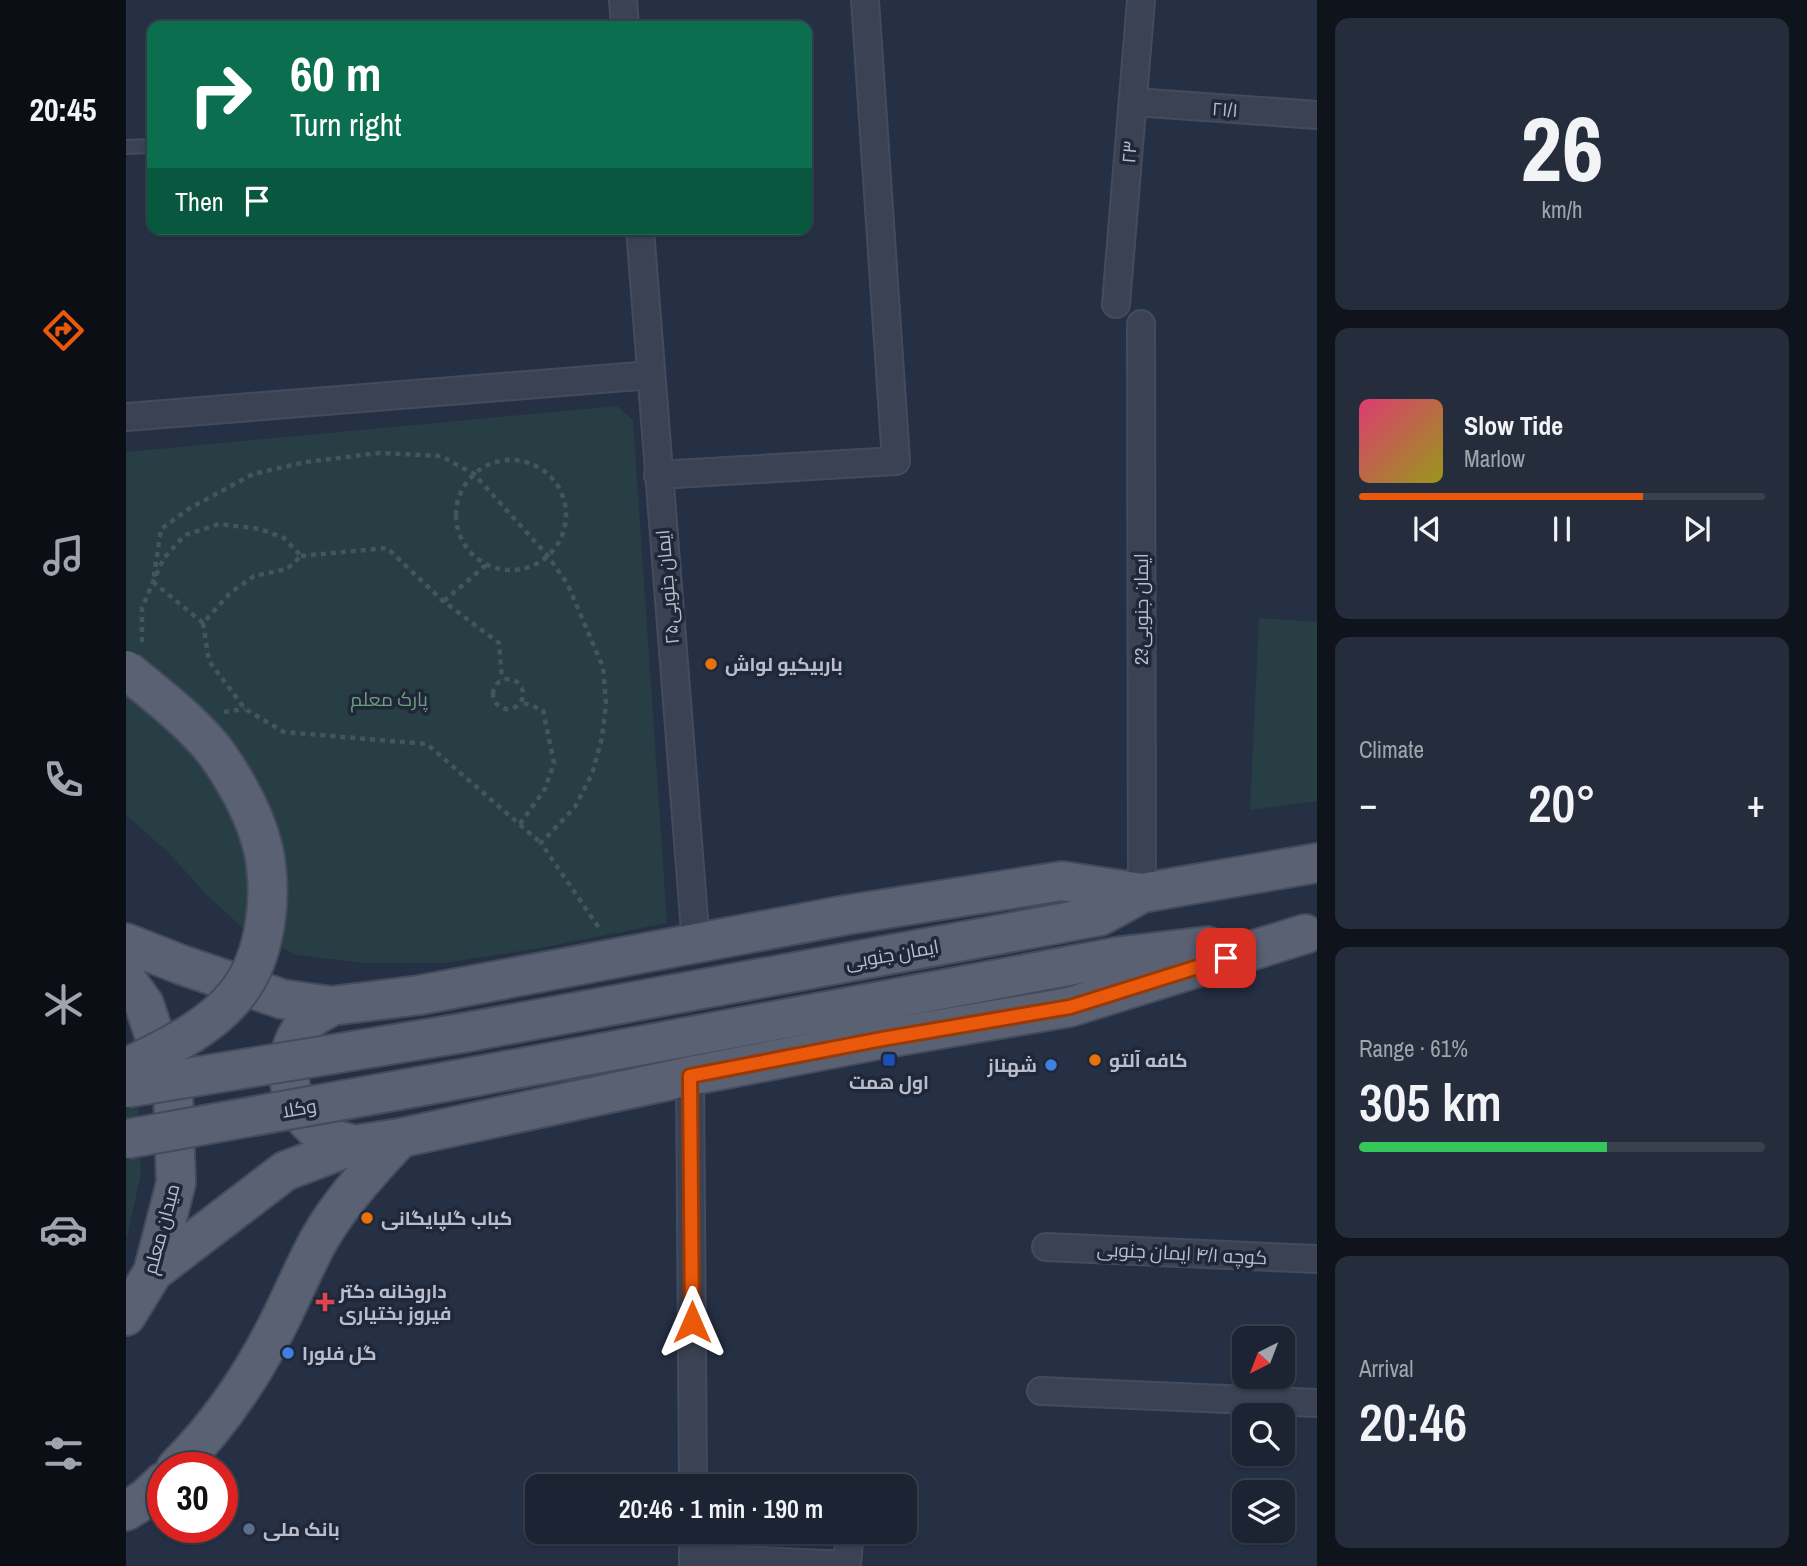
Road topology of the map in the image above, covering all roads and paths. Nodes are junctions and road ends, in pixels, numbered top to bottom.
1 (623, 0) edge
2 (865, 0) edge
3 (1141, 0) edge
4 (625, 21) edge
5 (1134, 102) junction
6 (1317, 115) edge
7 (147, 146) edge
8 (126, 147) edge
9 (640, 235) edge
10 (1116, 304) dead end
11 (1141, 324) dead end
12 (650, 376) junction
13 (126, 417) edge
14 (474, 474) junction
15 (658, 475) junction
16 (301, 556) junction
17 (548, 556) junction
18 (486, 565) junction
19 (153, 582) junction
20 (443, 601) junction
21 (203, 623) junction
22 (136, 660) edge
23 (502, 680) junction
24 (521, 702) junction
25 (245, 709) junction
26 (218, 711) dead end
27 (520, 824) junction
28 (541, 843) junction
29 (1317, 863) edge
30 (1142, 893) junction
31 (1311, 933) edge
32 (126, 943) edge
33 (696, 944) junction
34 (620, 958) junction
35 (126, 979) edge
36 (331, 1006) junction
37 (126, 1068) edge
38 (690, 1076) junction
39 (126, 1088) edge
40 (400, 1138) junction
41 (126, 1139) edge
42 (354, 1145) junction
43 (1046, 1247) dead end
44 (1317, 1259) edge
45 (153, 1272) junction
46 (126, 1316) edge
47 (1041, 1391) dead end
48 (1317, 1403) edge
49 (193, 1452) edge
50 (693, 1474) edge
51 (147, 1497) edge
52 (126, 1511) edge
53 (693, 1544) edge
54 (849, 1544) edge
55 (693, 1562) edge

1 - 4 street
2 - 15 street
3 - 5 street, ۲۳
5 - 6 street, ۲۱/۱
5 - 10 street, ۲۳
7 - 8 lane
9 - 12 street, ایمان جنوبی۲۵
11 - 30 street, 23ایمان جنوبی
12 - 13 street
12 - 15 street, ایمان جنوبی۲۵
14 - 17 path
14 - 17 path
14 - 18 path
14 - 19 path
15 - 33 street, ایمان جنوبی۲۵
16 - 19 path
16 - 20 path
16 - 21 path
17 - 18 path
17 - 28 path
18 - 20 path
19 - 21 path
19 - 22 path
20 - 23 path
21 - 25 path
22 - 37 main road, bridge
23 - 24 path
23 - 24 path
24 - 27 path
25 - 26 path
25 - 27 path
27 - 28 path
28 - 34 path
29 - 30 main road, ایمان جنوبی
30 - 33 main road
30 - 39 main road, ایمان جنوبی, bridge
31 - 38 main road
31 - 41 main road, وکلا, bridge
32 - 36 main road
33 - 34 main road
34 - 36 main road
35 - 45 main road, میدان معلم
36 - 42 main road
38 - 40 main road
38 - 50 street
40 - 42 main road
40 - 49 main road
42 - 45 main road
43 - 44 street, کوچه ۴/۱ ایمان جنوبی
45 - 46 main road, میدان معلم
47 - 48 street
51 - 52 main road
53 - 55 street
54 - 55 street

